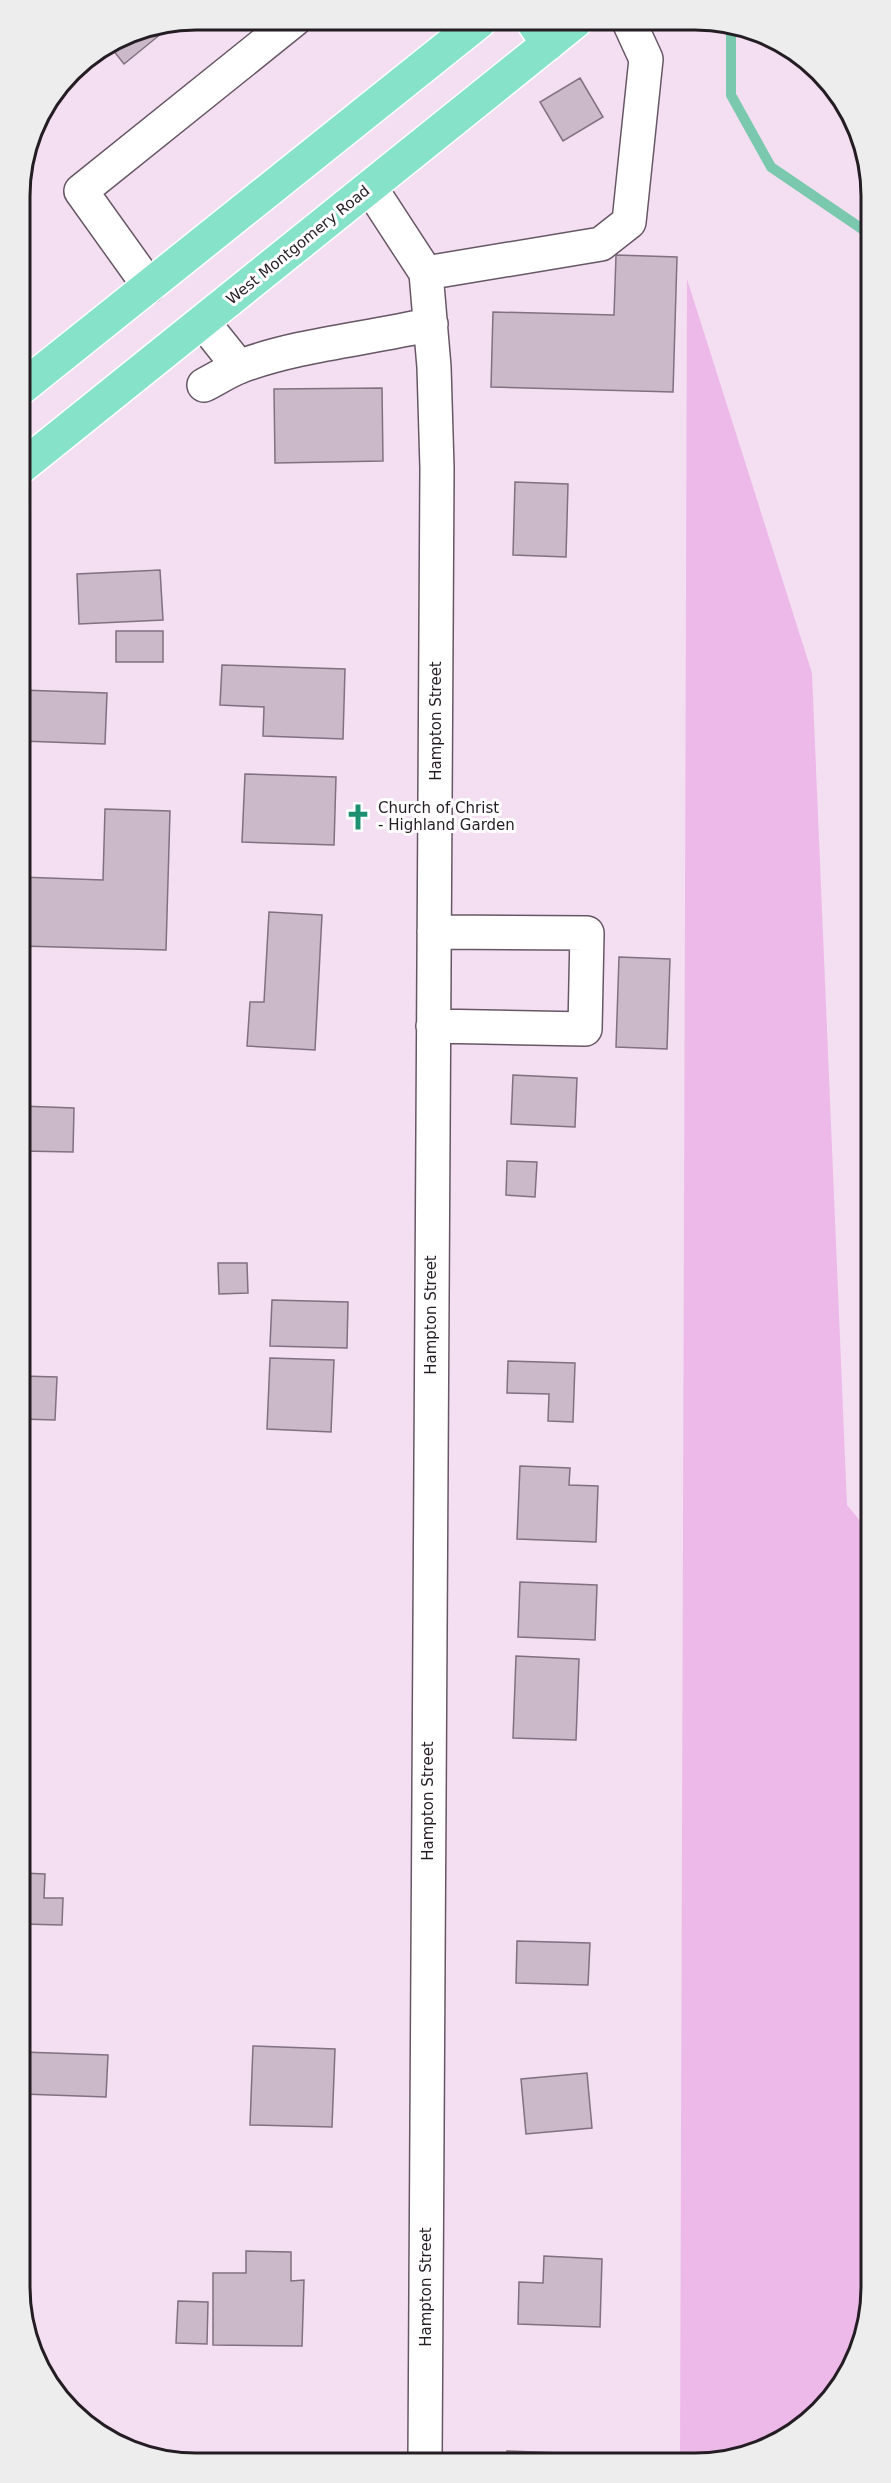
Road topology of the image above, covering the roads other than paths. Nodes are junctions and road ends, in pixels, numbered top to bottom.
1 (282, 30) edge
2 (469, 30) edge
3 (633, 30) edge
4 (540, 33) edge
5 (370, 187) junction
6 (426, 273) junction
7 (149, 286) junction
8 (203, 322) junction
9 (430, 324) junction
10 (238, 367) junction
11 (30, 382) edge
12 (204, 386) dead end
13 (30, 460) edge
14 (434, 932) junction
15 (433, 1026) junction
16 (425, 2453) edge

1 - 7 street
2 - 7 main road
3 - 6 street
4 - 5 main road, West Montgomery Road
5 - 6 street, Hampton Street
5 - 8 main road, West Montgomery Road
6 - 9 street, Hampton Street
7 - 11 main road
8 - 10 street
8 - 13 main road, West Montgomery Road
9 - 10 street
9 - 14 street, Hampton Street
10 - 12 street
14 - 15 street, Hampton Street
14 - 15 street
15 - 16 street, Hampton Street

